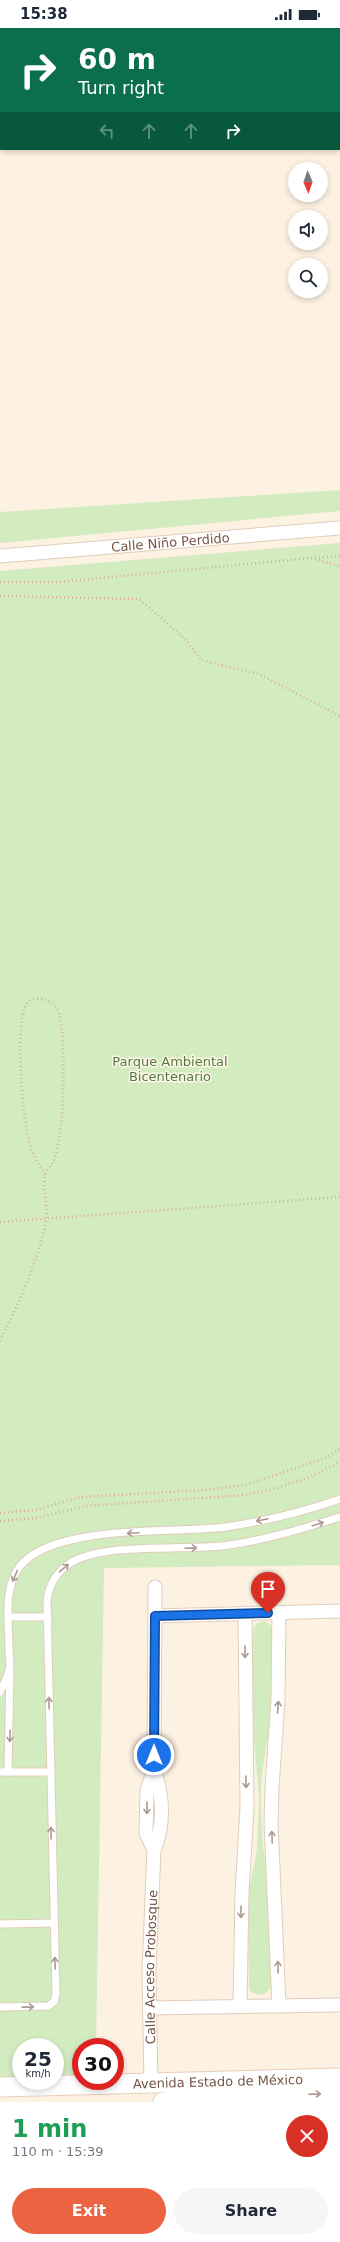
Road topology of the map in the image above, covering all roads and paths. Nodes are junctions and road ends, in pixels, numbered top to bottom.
1 (340, 528) edge
2 (0, 556) edge
3 (340, 556) edge
4 (311, 558) junction
5 (340, 566) edge
6 (0, 582) edge
7 (0, 596) edge
8 (340, 716) edge
9 (45, 1175) junction
10 (340, 1197) edge
11 (46, 1219) junction
12 (0, 1222) edge
13 (0, 1341) edge
14 (340, 1448) edge
15 (340, 1462) edge
16 (340, 1499) edge
17 (0, 1513) edge
18 (340, 1517) edge
19 (0, 1521) edge
20 (155, 1587) dead end
21 (340, 1611) edge
22 (279, 1612) junction
23 (244, 1613) junction
24 (155, 1616) junction
25 (9, 1617) junction
26 (48, 1617) junction
27 (10, 1669) junction
28 (0, 1692) edge
29 (0, 1772) edge
30 (8, 1772) junction
31 (50, 1772) junction
32 (53, 1923) junction
33 (0, 1924) edge
34 (340, 2005) edge
35 (240, 2006) junction
36 (279, 2006) junction
37 (0, 2007) edge
38 (149, 2008) junction
39 (340, 2078) edge
40 (151, 2084) junction
41 (0, 2087) edge
42 (340, 2093) edge
43 (192, 2100) edge
44 (162, 2102) edge

1 - 2 street, Calle Niño Perdido
3 - 4 path
4 - 5 path
4 - 6 path
7 - 8 path
9 - 9 path
9 - 11 path
10 - 11 path
11 - 12 path
11 - 13 path
14 - 17 path
15 - 19 path
16 -> 25 lane
26 -> 18 lane
20 - 24 street, Calle Acceso Probosque
21 - 22 street
22 - 23 street
36 -> 22 street
23 - 24 street
23 -> 35 street
24 - 38 street, Calle Acceso Probosque
25 - 26 lane
25 - 27 lane
31 -> 26 lane
27 - 28 lane
27 -> 30 lane
29 - 30 lane
30 - 31 lane
32 -> 31 lane
32 - 33 lane
37 -> 32 lane
34 - 36 street
35 - 36 street
35 - 38 street
38 - 40 street, Calle Acceso Probosque
39 - 40 main road, Avenida Estado de México
40 - 41 main road, Avenida Estado de México
43 -> 42 main road, Avenida Estado de México
43 - 44 main road, Avenida Estado de México

